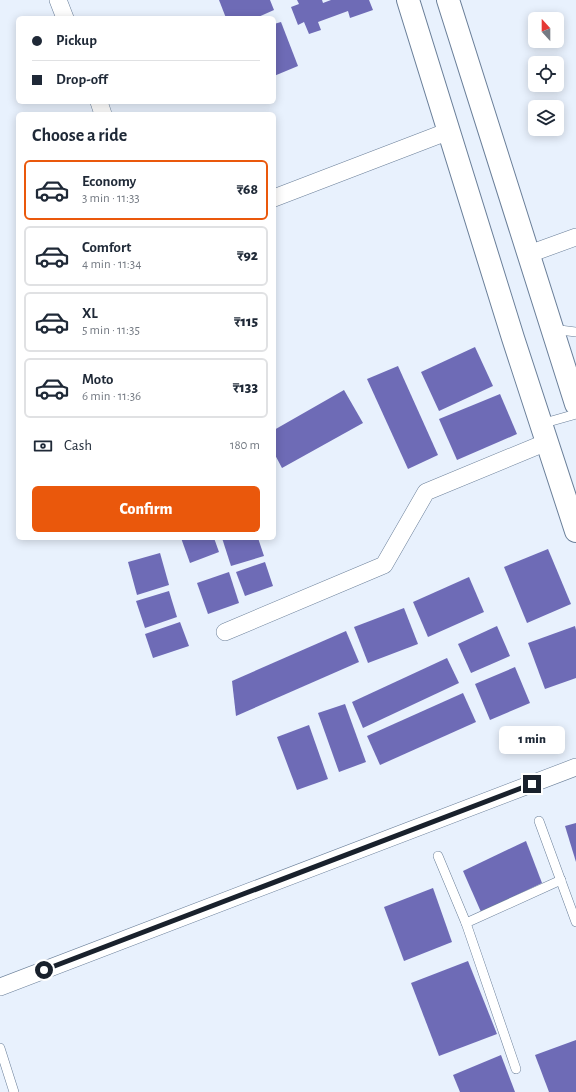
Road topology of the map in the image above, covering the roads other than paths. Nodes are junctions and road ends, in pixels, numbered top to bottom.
1 (58, 0) edge
2 (408, 0) edge
3 (448, 0) edge
4 (64, 16) edge
5 (449, 131) junction
6 (276, 197) edge
7 (576, 237) edge
8 (529, 254) junction
9 (552, 329) junction
10 (576, 332) edge
11 (576, 404) edge
12 (576, 414) edge
13 (544, 433) junction
14 (576, 531) edge
15 (226, 632) dead end
16 (576, 767) edge
17 (539, 821) dead end
18 (438, 856) dead end
19 (561, 880) junction
20 (576, 922) edge
21 (466, 923) junction
22 (0, 987) edge
23 (0, 1048) edge
24 (516, 1069) dead end
25 (14, 1092) edge

1 - 4 street
2 - 5 main road
3 - 8 main road
5 - 6 street
5 - 13 main road
7 - 8 street
8 - 9 main road
9 - 10 lane
9 - 11 main road
12 - 13 lane
13 - 14 main road
13 - 15 street
16 - 22 street
17 - 19 lane
18 - 21 lane
19 - 20 lane
19 - 21 lane
21 - 24 lane
23 - 25 lane

